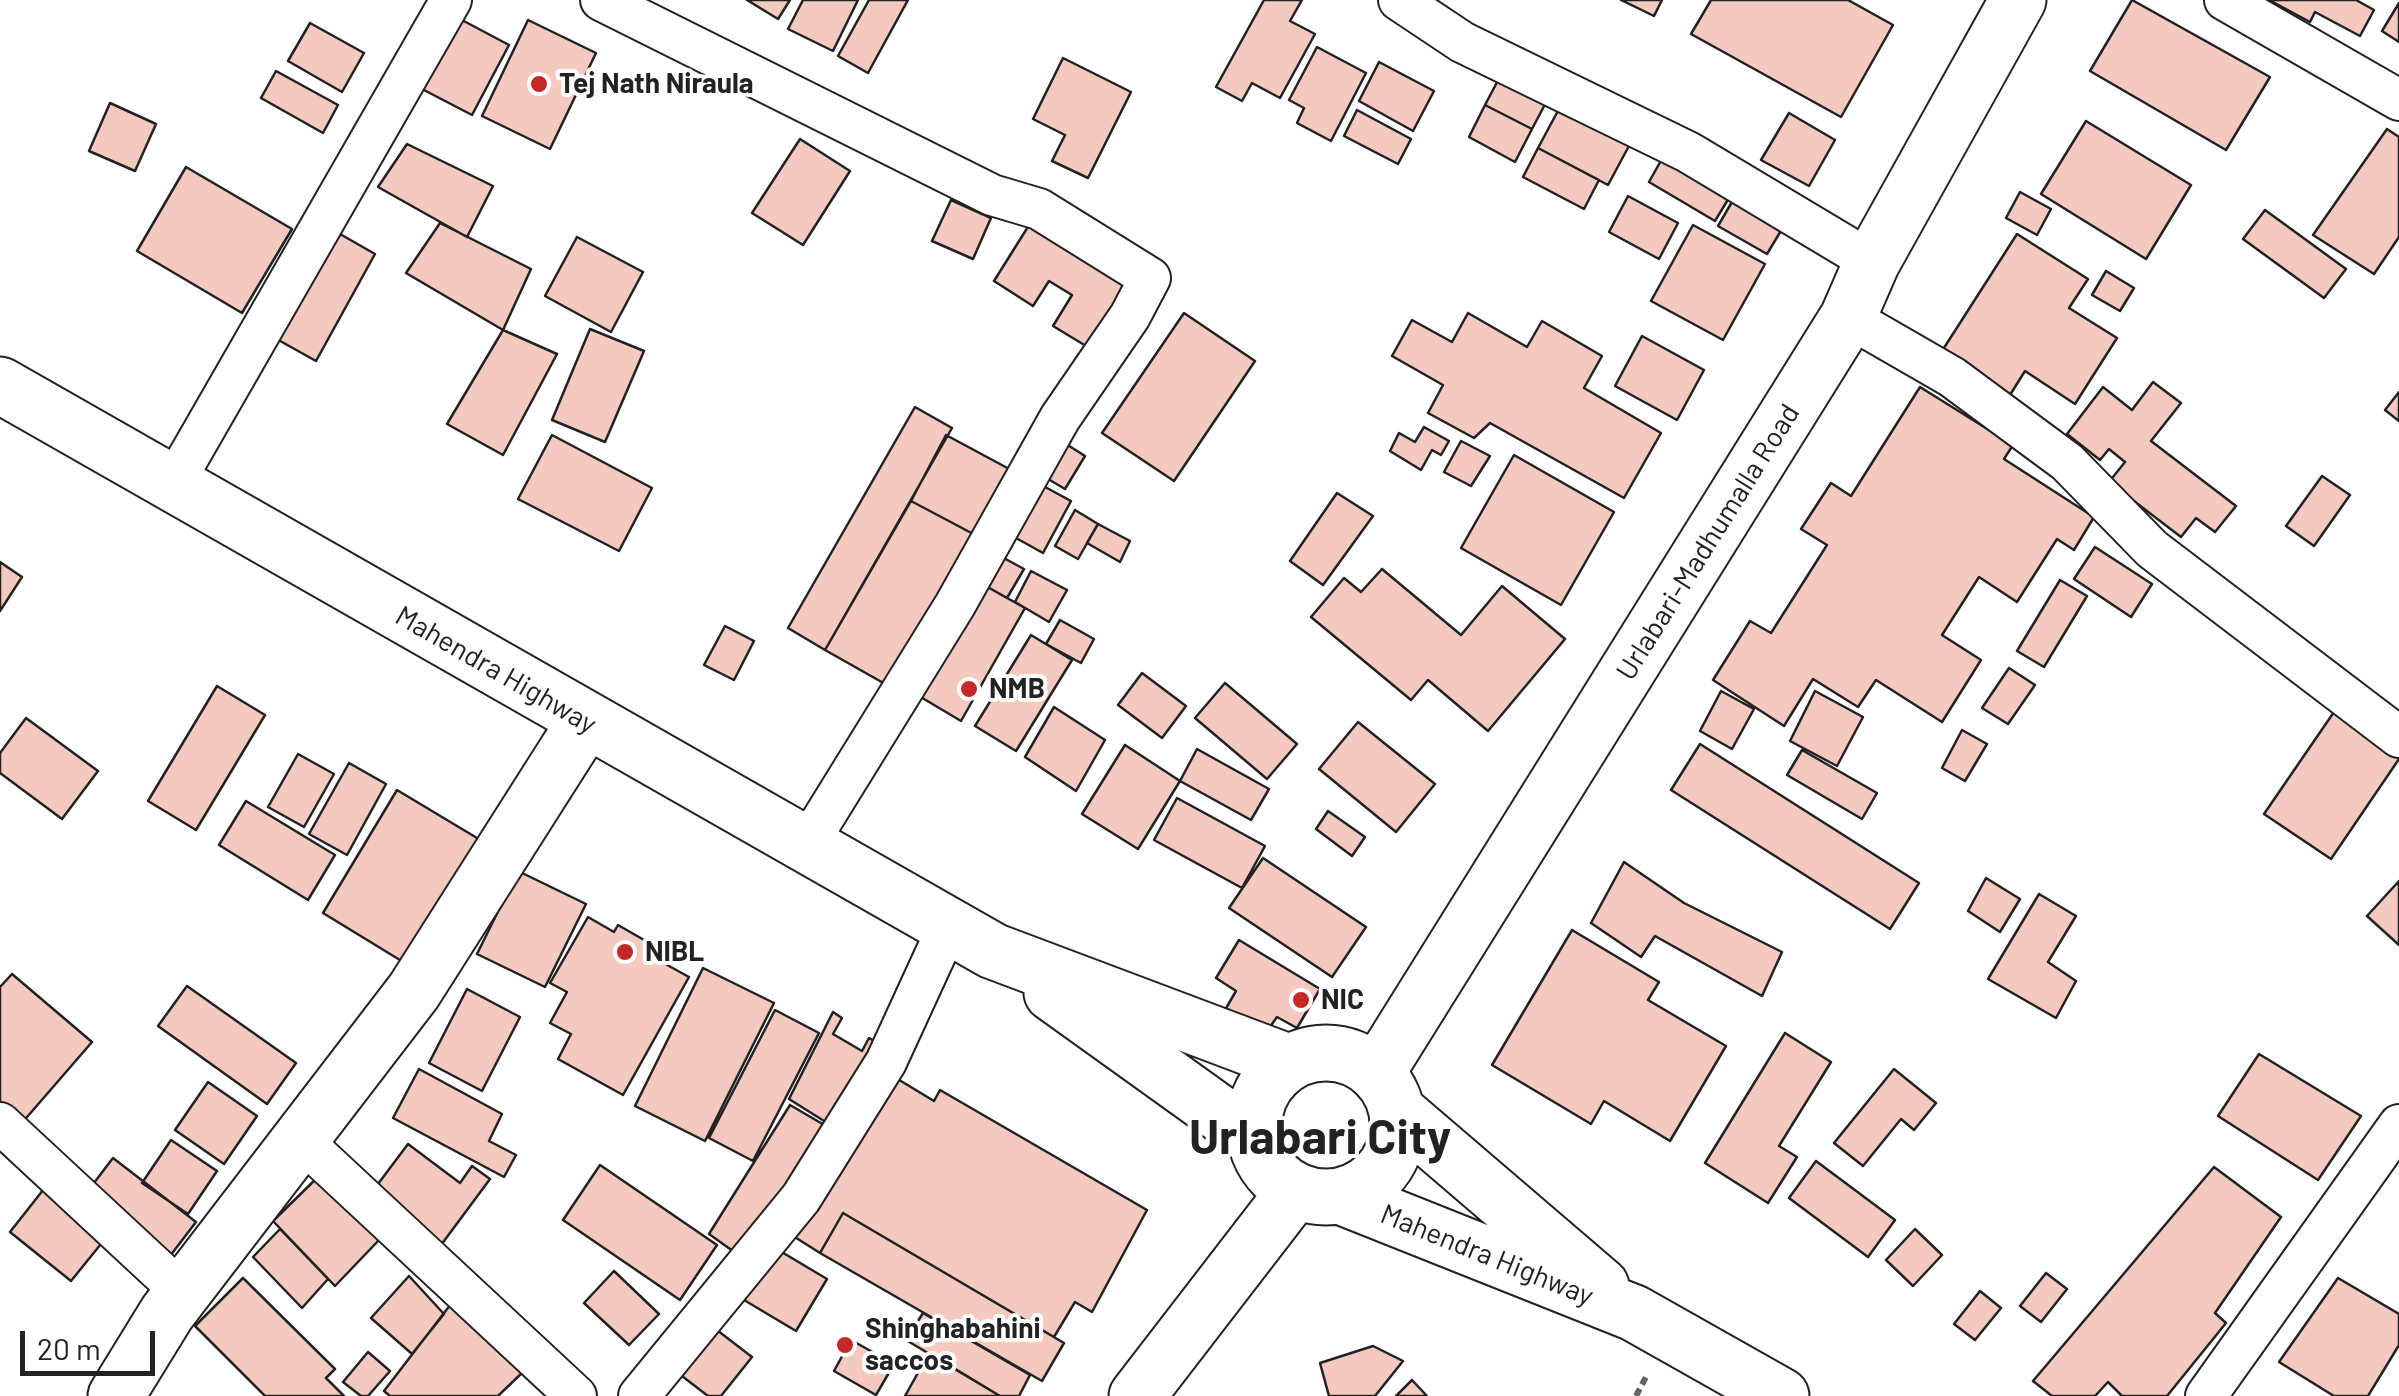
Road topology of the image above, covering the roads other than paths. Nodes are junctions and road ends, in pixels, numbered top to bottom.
1 (451, 0) edge
2 (601, 0) edge
3 (1399, 0) edge
4 (2018, 0) edge
5 (2225, 0) edge
6 (2399, 100) edge
7 (1872, 262) junction
8 (1848, 317) junction
9 (0, 385) edge
10 (173, 484) junction
11 (586, 722) junction
12 (2399, 736) edge
13 (806, 846) junction
14 (970, 939) junction
15 (1288, 1062) junction
16 (1387, 1092) junction
17 (0, 1123) edge
18 (2399, 1125) edge
19 (1254, 1138) junction
20 (300, 1139) junction
21 (1318, 1194) junction
22 (182, 1292) junction
23 (1634, 1314) junction
24 (116, 1396) edge
25 (576, 1396) edge
26 (639, 1396) edge
27 (1137, 1396) edge
28 (1781, 1396) edge
29 (2206, 1396) edge

1 - 10 street
2 - 13 street
3 - 7 street
4 - 7 main road, Urlabari-Madhumalla Road
5 - 6 street
7 - 8 main road, Urlabari-Madhumalla Road
8 - 12 street
8 - 16 main road, Urlabari-Madhumalla Road
9 - 10 main road, Mahendra Highway
10 - 11 main road, Mahendra Highway
11 - 13 main road, Mahendra Highway
11 - 20 main road
13 - 14 main road, Mahendra Highway
14 - 15 main road, Mahendra Highway
14 - 19 main road, Mahendra Highway
14 - 26 street
15 - 16 main road
15 - 19 main road
16 - 21 main road
16 - 23 main road, Mahendra Highway
17 - 22 street
18 - 29 street
19 - 21 main road
20 - 22 main road
20 - 25 street
21 - 23 main road, Mahendra Highway
21 - 27 main road
22 - 24 main road
23 - 28 main road, Mahendra Highway

